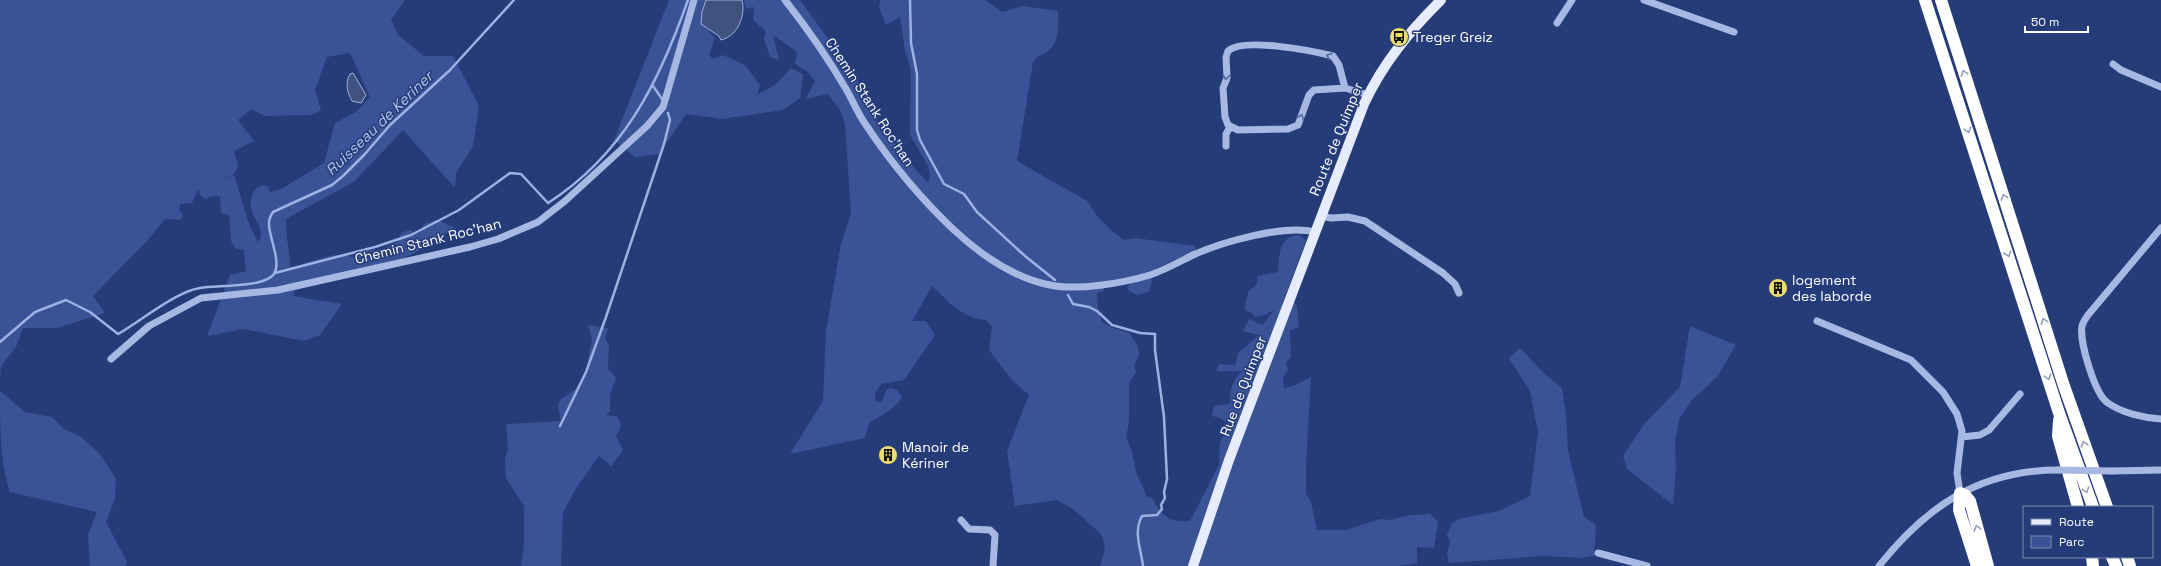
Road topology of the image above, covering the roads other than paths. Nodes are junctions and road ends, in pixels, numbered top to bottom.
1 (694, 0) edge
2 (785, 0) edge
3 (1441, 0) edge
4 (1572, 0) edge
5 (1644, 0) edge
6 (1925, 0) edge
7 (1941, 0) edge
8 (1557, 23) dead end
9 (1734, 32) dead end
10 (2113, 64) dead end
11 (2161, 87) edge
12 (1345, 88) junction
13 (1368, 95) junction
14 (1230, 127) junction
15 (1226, 146) dead end
16 (1321, 216) junction
17 (2161, 228) edge
18 (1315, 232) junction
19 (1459, 293) dead end
20 (1817, 321) dead end
21 (111, 358) dead end
22 (2020, 394) dead end
23 (2060, 413) junction
24 (2161, 419) edge
25 (1962, 437) junction
26 (2161, 470) edge
27 (1960, 493) junction
28 (2078, 506) edge
29 (2093, 506) edge
30 (2107, 506) edge
31 (961, 520) dead end
32 (1598, 553) dead end
33 (993, 566) edge
34 (1193, 566) edge
35 (1646, 566) edge
36 (1879, 566) edge
37 (1977, 566) edge
38 (1988, 566) edge

1 - 21 street, Chemin Stank Roc'han
2 - 18 street, Chemin Stank Roc'han
3 - 13 main road, Route de Quimper
4 - 8 street
5 - 9 street
6 -> 23 highway
30 -> 7 highway
10 - 11 street
12 - 13 street
14 -> 12 street
12 -> 14 street
13 - 16 main road, Route de Quimper
14 - 15 street
16 - 18 main road, Rue de Quimper
16 - 19 street
17 - 24 street
18 - 34 main road, Rue de Quimper
20 - 25 street
22 - 25 street
23 - 28 highway
23 -> 29 highway
25 - 27 street
26 - 27 street, bridge
27 - 36 street
27 - 37 highway
38 -> 27 highway
31 - 33 street
32 - 35 street

